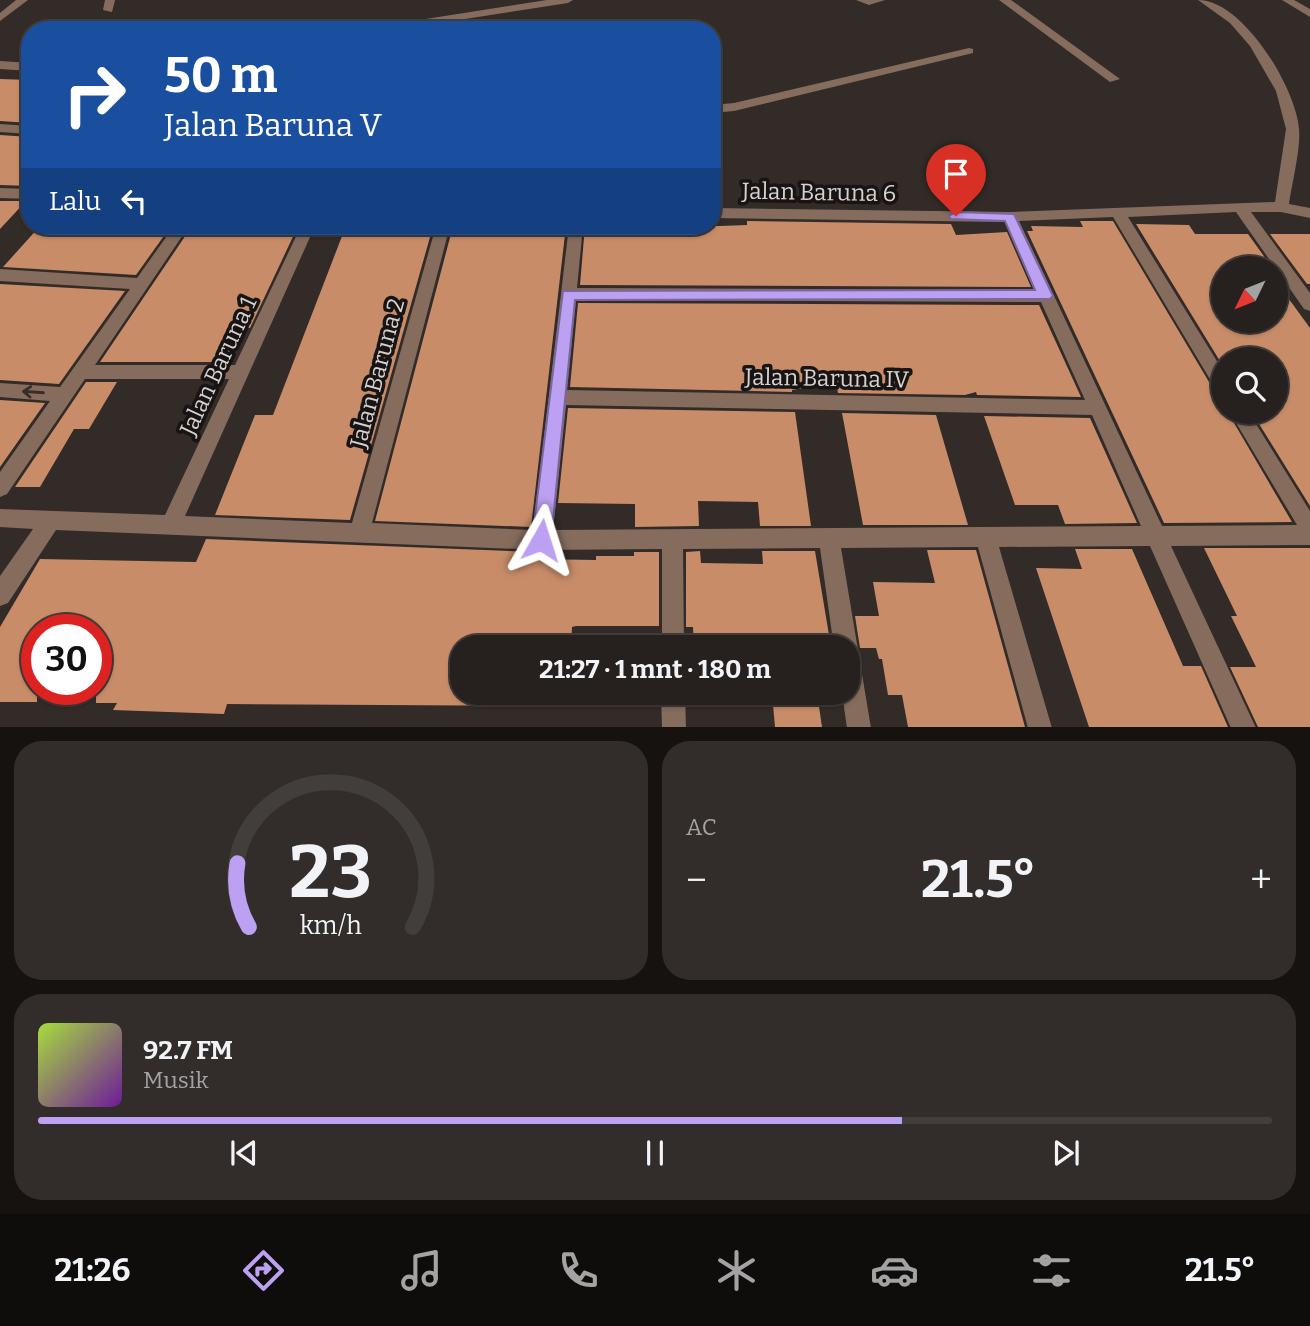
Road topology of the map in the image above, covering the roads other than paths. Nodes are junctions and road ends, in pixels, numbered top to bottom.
1 (23, 0) edge
2 (568, 0) edge
3 (861, 0) edge
4 (880, 0) edge
5 (1004, 0) edge
6 (1203, 0) edge
7 (1287, 0) edge
8 (1310, 14) edge
9 (0, 18) edge
10 (432, 21) edge
11 (969, 51) dead end
12 (0, 65) edge
13 (21, 66) edge
14 (1114, 79) dead end
15 (721, 108) edge
16 (0, 128) edge
17 (21, 129) edge
18 (1310, 129) edge
19 (1293, 130) junction
20 (0, 193) edge
21 (21, 194) edge
22 (1240, 207) junction
23 (1281, 207) junction
24 (721, 213) edge
25 (1118, 213) junction
26 (1310, 213) edge
27 (1010, 217) junction
28 (176, 235) edge
29 (304, 235) edge
30 (441, 235) edge
31 (575, 235) edge
32 (0, 275) edge
33 (142, 284) junction
34 (568, 294) junction
35 (1045, 296) junction
36 (1310, 305) edge
37 (1211, 366) edge
38 (83, 372) junction
39 (243, 372) junction
40 (0, 390) edge
41 (66, 395) junction
42 (557, 397) junction
43 (1096, 408) junction
44 (1246, 424) edge
45 (0, 488) edge
46 (0, 518) edge
47 (50, 521) junction
48 (171, 525) junction
49 (1310, 529) edge
50 (359, 533) junction
51 (1310, 535) edge
52 (1154, 536) junction
53 (986, 537) junction
54 (672, 539) junction
55 (829, 539) junction
56 (541, 540) junction
57 (0, 595) edge
58 (673, 635) edge
59 (844, 635) edge
60 (673, 705) edge
61 (855, 705) edge
62 (674, 727) edge
63 (859, 727) edge
64 (1040, 727) edge
65 (1244, 727) edge

1 - 9 street
2 - 10 street
3 - 4 street
5 - 14 street
6 - 19 street
7 - 8 street
11 - 15 street
12 - 13 street
16 - 17 street
18 - 19 street
19 - 23 street
20 - 21 street
22 - 23 street, Jalan Baruna 6
22 - 25 street, Jalan Baruna 6
22 - 36 street
23 - 26 street, Jalan Baruna 6
24 - 27 street, Jalan Baruna 6
25 - 27 street, Jalan Baruna 6
25 - 37 street
27 - 35 street
28 - 33 street
29 - 39 street, Jalan Baruna 1
30 - 50 street, Jalan Baruna 2
31 - 34 street
32 - 33 street
33 - 38 street
34 - 35 street
34 - 42 street
35 - 43 street
38 - 39 street
38 - 41 street
39 - 48 street, Jalan Baruna 1
41 -> 40 street
41 - 45 street
42 - 43 street, Jalan Baruna IV
42 - 56 street
43 - 52 street
44 - 49 street
46 - 47 street
47 - 48 street
47 - 57 street
48 - 50 street
50 - 56 street
51 - 52 street
52 - 53 street
52 - 65 street
53 - 55 street
53 - 64 street
54 - 55 street
54 - 56 street
54 - 58 street
55 - 59 street
60 - 62 street
61 - 63 street

